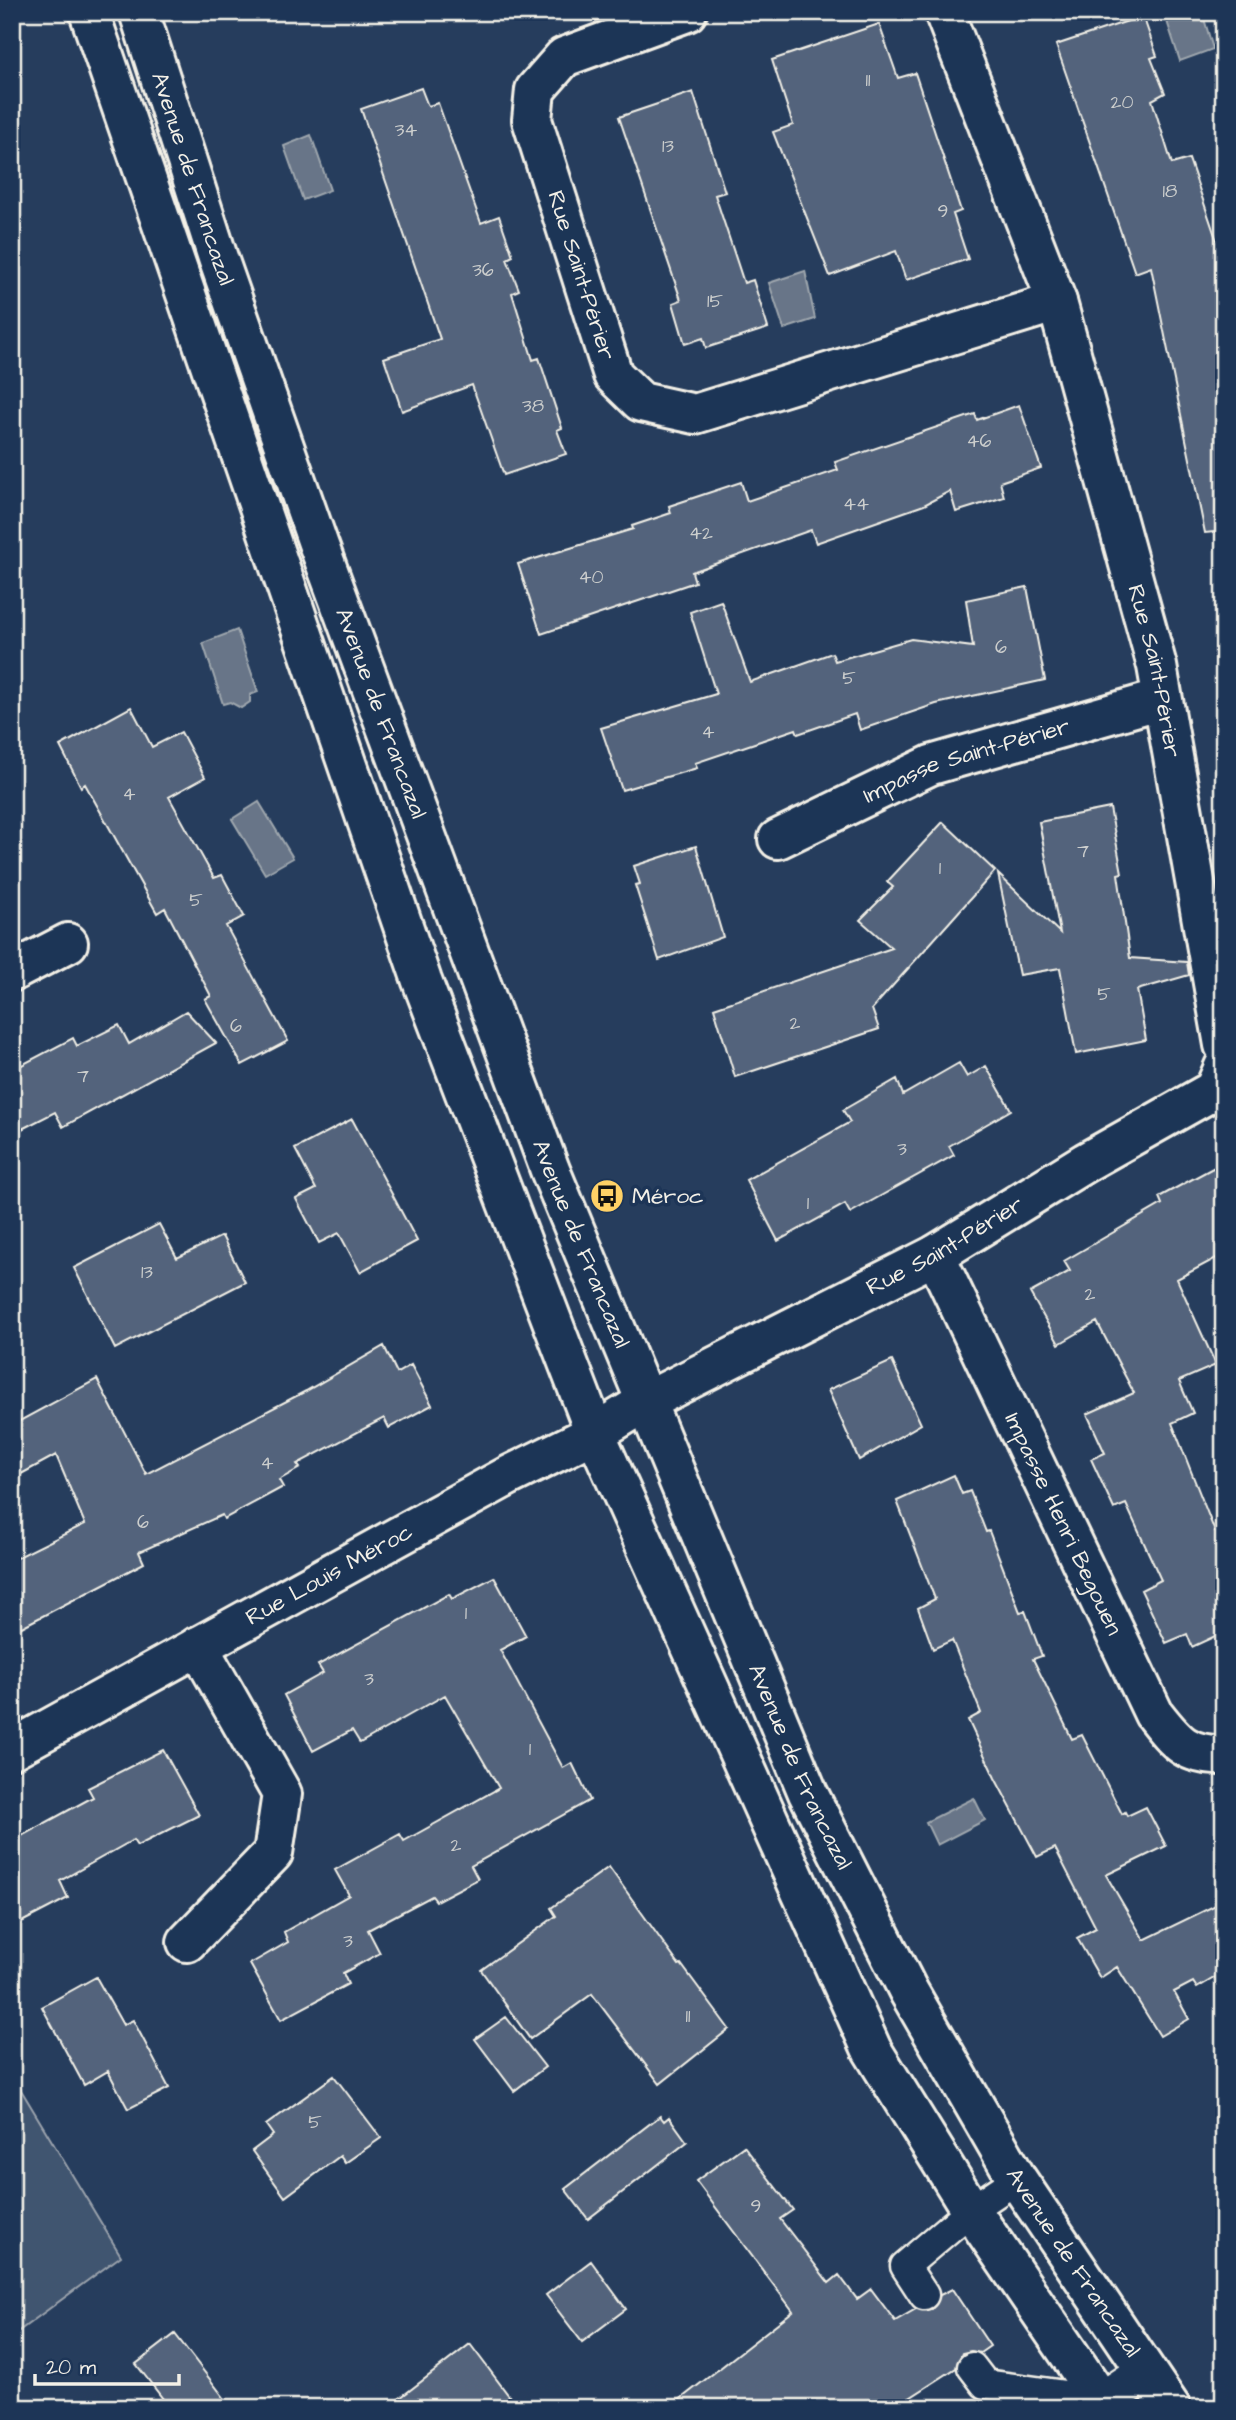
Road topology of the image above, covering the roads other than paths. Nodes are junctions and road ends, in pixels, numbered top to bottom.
1 (89, 12) edge
2 (139, 12) edge
3 (687, 12) edge
4 (944, 12) edge
5 (1057, 302) junction
6 (1162, 699) junction
7 (778, 839) dead end
8 (68, 943) dead end
9 (12, 972) edge
10 (1224, 1045) edge
11 (1224, 1067) edge
12 (935, 1255) junction
13 (647, 1401) junction
14 (595, 1433) junction
15 (198, 1646) junction
16 (12, 1749) edge
17 (1224, 1755) edge
18 (187, 1942) dead end
19 (1017, 2179) junction
20 (971, 2210) junction
21 (924, 2295) dead end
22 (972, 2367) dead end
23 (1146, 2372) junction
24 (1100, 2405) edge
25 (1171, 2408) edge

1 - 14 main road, Avenue de Francazal
2 - 13 main road, Avenue de Francazal
3 - 5 main road, Rue Saint-Périer
4 - 5 main road, Rue Saint-Périer
5 - 6 main road, Rue Saint-Périer
6 - 7 main road, Impasse Saint-Périer
6 - 10 main road, Rue Saint-Périer
8 - 9 main road
11 - 12 main road, Rue Saint-Périer
12 - 13 main road, Rue Saint-Périer
12 - 17 main road, Impasse Henri Begouen
13 - 14 main road, Rue Louis Méroc
13 - 19 main road, Avenue de Francazal
14 - 15 main road, Rue Louis Méroc
14 - 20 main road, Avenue de Francazal
15 - 16 main road, Rue Louis Méroc
15 - 18 main road
19 - 20 lane
19 - 23 main road, Avenue de Francazal
20 - 21 lane
20 - 24 main road, Avenue de Francazal
22 - 24 lane
23 - 24 main road
23 - 25 main road, Avenue de Francazal

